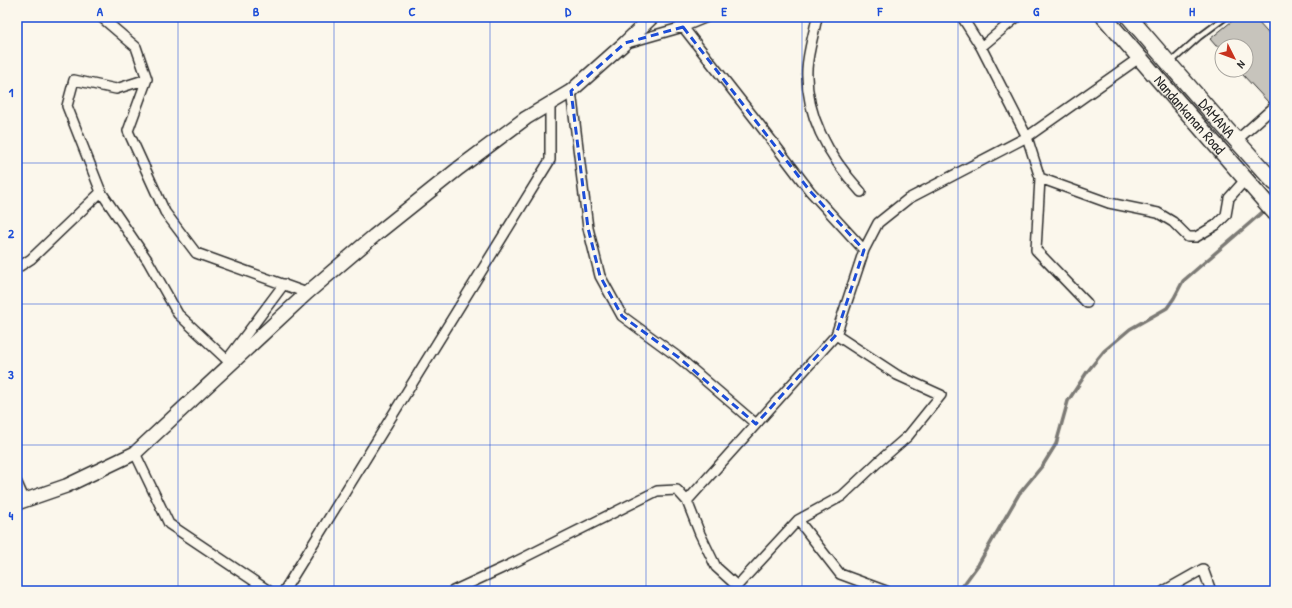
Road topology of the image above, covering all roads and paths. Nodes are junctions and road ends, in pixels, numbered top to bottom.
1 (101, 17) edge
2 (652, 17) edge
3 (677, 17) edge
4 (707, 17) edge
5 (817, 17) edge
6 (962, 17) edge
7 (1017, 17) edge
8 (1104, 17) edge
9 (1129, 17) edge
10 (1226, 17) edge
11 (683, 27) junction
12 (625, 43) junction
13 (981, 47) junction
14 (1140, 58) junction
15 (1170, 63) junction
16 (147, 79) junction
17 (571, 91) junction
18 (550, 104) junction
19 (1275, 106) edge
20 (1027, 137) junction
21 (1237, 140) junction
22 (1040, 178) junction
23 (1273, 180) edge
24 (1250, 185) junction
25 (101, 192) junction
26 (861, 192) dead end
27 (1275, 213) edge
28 (864, 250) junction
29 (17, 268) edge
30 (284, 284) junction
31 (307, 292) junction
32 (1087, 303) dead end
33 (836, 335) junction
34 (756, 424) junction
35 (135, 453) junction
36 (17, 483) edge
37 (687, 501) junction
38 (21, 502) edge
39 (798, 520) junction
40 (736, 588) edge
41 (269, 591) edge
42 (284, 591) edge
43 (453, 591) edge
44 (886, 591) edge
45 (1164, 591) edge
46 (1211, 591) edge

1 - 16 street
2 - 12 street
3 - 11 street
4 - 11 street
5 - 26 street
6 - 13 street
7 - 13 street
8 - 14 main road, Nandankanan Road
9 - 15 main road, DAMANA
10 - 15 lane
11 - 12 street
11 - 28 street
12 - 17 street
13 - 20 street
14 - 20 street
14 - 24 main road, Nandankanan Road
15 - 21 main road, DAMANA
16 - 25 street
16 - 30 street
17 - 18 street
17 - 34 street
18 - 31 street
18 - 42 street
19 - 21 street
20 - 22 street
20 - 28 street
21 - 23 main road, DAMANA
22 - 24 street
22 - 32 street
24 - 27 main road, Nandankanan Road
25 - 29 street
25 - 30 street
28 - 33 street
30 - 31 street
31 - 35 street
33 - 34 street
33 - 39 street
34 - 37 street
35 - 38 street
35 - 41 street
36 - 38 street
37 - 40 street
37 - 43 street
39 - 40 street
39 - 44 street
45 - 46 street

